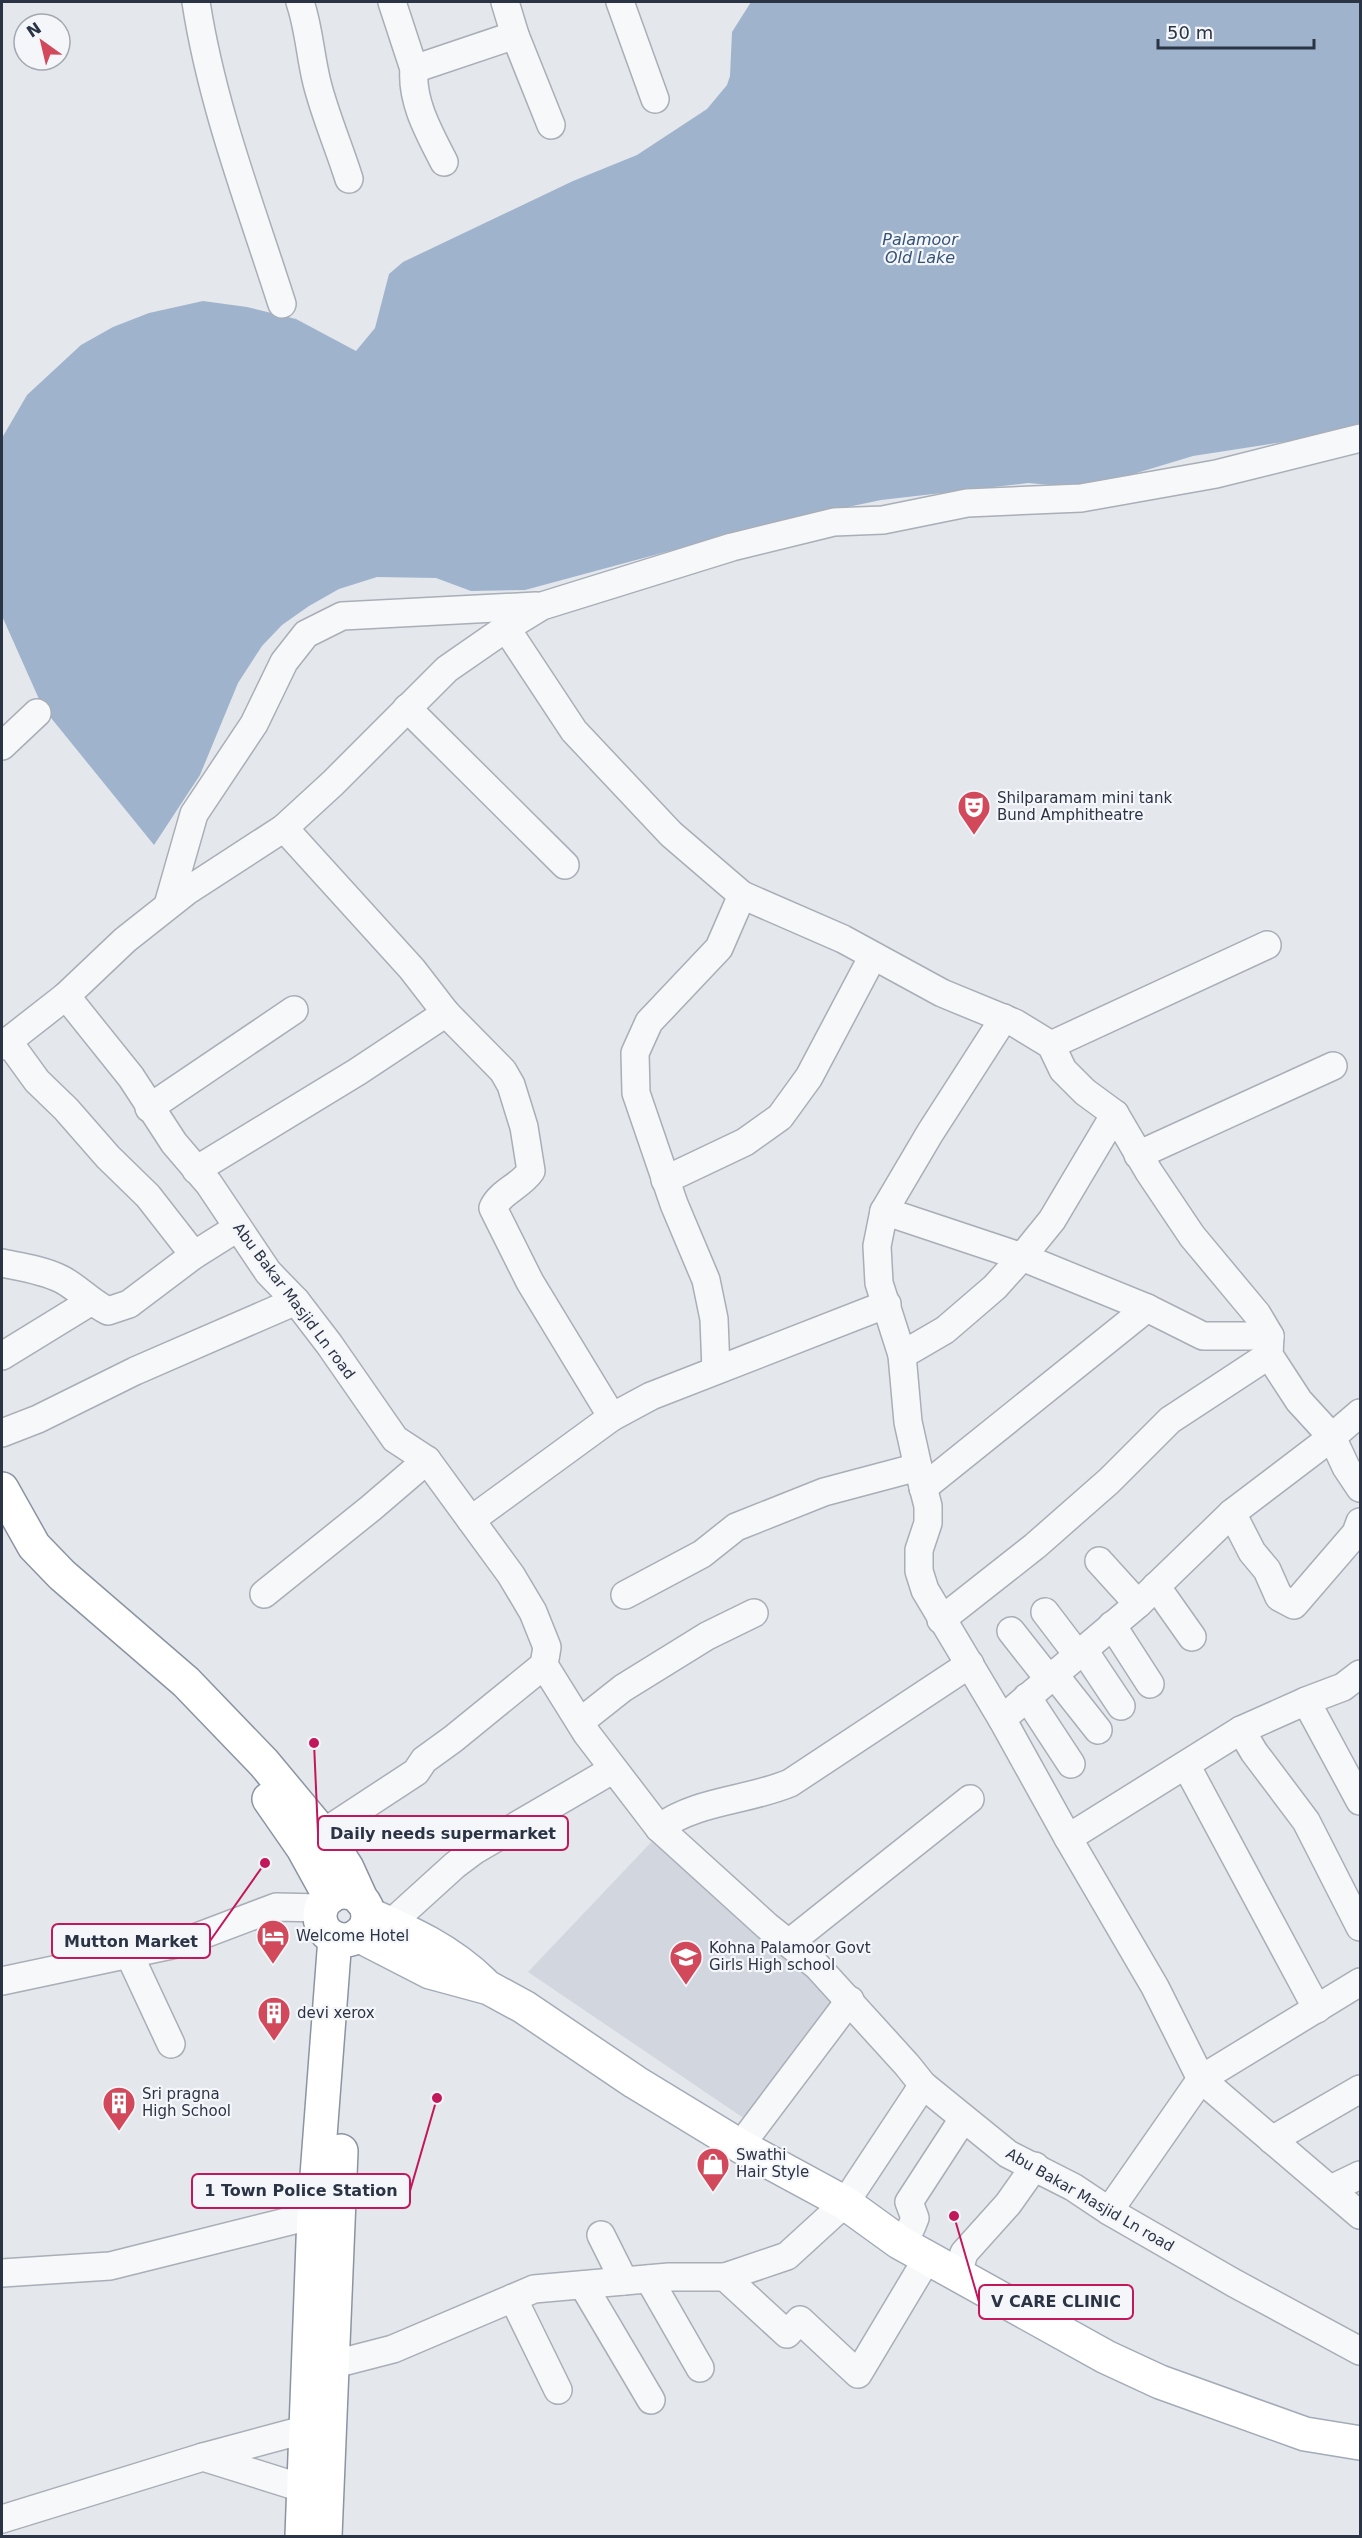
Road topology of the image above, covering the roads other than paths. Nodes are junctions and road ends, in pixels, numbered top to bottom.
1 (196, 2) edge
2 (300, 2) edge
3 (392, 2) edge
4 (505, 2) edge
5 (620, 2) edge
6 (515, 35) junction
7 (414, 69) junction
8 (655, 99) dead end
9 (551, 125) dead end
10 (444, 162) dead end
11 (350, 179) dead end
12 (282, 304) dead end
13 (1360, 438) edge
14 (542, 606) junction
15 (506, 628) junction
16 (407, 708) junction
17 (37, 713) dead end
18 (2, 746) edge
19 (284, 828) junction
20 (565, 865) dead end
21 (742, 895) junction
22 (168, 905) junction
23 (1267, 945) dead end
24 (873, 956) junction
25 (66, 996) junction
26 (294, 1010) dead end
27 (446, 1013) junction
28 (1004, 1018) junction
29 (5, 1044) edge
30 (1051, 1045) junction
31 (1333, 1066) dead end
32 (149, 1108) junction
33 (1114, 1114) junction
34 (1138, 1155) junction
35 (196, 1170) junction
36 (665, 1180) junction
37 (884, 1211) junction
38 (237, 1228) junction
39 (194, 1255) junction
40 (1022, 1257) junction
41 (2, 1263) edge
42 (296, 1301) junction
43 (90, 1302) junction
44 (887, 1304) junction
45 (1147, 1308) junction
46 (1269, 1346) junction
47 (902, 1355) junction
48 (2, 1356) edge
49 (716, 1370) junction
50 (1360, 1413) edge
51 (612, 1417) junction
52 (2, 1433) edge
53 (1332, 1437) junction
54 (427, 1460) junction
55 (921, 1478) junction
56 (1360, 1488) edge
57 (2, 1489) edge
58 (1232, 1514) junction
59 (471, 1520) junction
60 (1360, 1522) edge
61 (2, 1537) edge
62 (1099, 1561) dead end
63 (264, 1594) dead end
64 (626, 1595) dead end
65 (1147, 1595) junction
66 (1045, 1612) dead end
67 (754, 1613) dead end
68 (941, 1620) junction
69 (1112, 1625) junction
70 (1011, 1631) dead end
71 (1192, 1637) dead end
72 (1080, 1652) junction
73 (970, 1664) junction
74 (544, 1665) junction
75 (1360, 1674) edge
76 (1051, 1676) junction
77 (1150, 1684) dead end
78 (1027, 1697) junction
79 (1306, 1701) junction
80 (1121, 1706) dead end
81 (1002, 1719) junction
82 (580, 1722) junction
83 (1098, 1730) dead end
84 (1241, 1730) junction
85 (1071, 1764) dead end
86 (1186, 1765) junction
87 (612, 1770) junction
88 (970, 1798) dead end
89 (1360, 1801) edge
90 (659, 1828) junction
91 (323, 1833) junction
92 (1068, 1838) junction
93 (326, 1903) junction
94 (1360, 1924) edge
95 (361, 1925) junction
96 (789, 1944) junction
97 (129, 1954) junction
98 (2, 1981) edge
99 (1360, 1982) edge
100 (850, 2000) junction
101 (1317, 2009) junction
102 (171, 2044) dead end
103 (1201, 2079) junction
104 (923, 2085) junction
105 (1360, 2089) edge
106 (963, 2119) junction
107 (1272, 2140) junction
108 (740, 2146) junction
109 (1035, 2166) junction
110 (1360, 2175) edge
111 (1331, 2189) junction
112 (845, 2204) junction
113 (1109, 2211) junction
114 (315, 2215) junction
115 (1360, 2215) edge
116 (601, 2235) dead end
117 (899, 2242) junction
118 (928, 2257) junction
119 (2, 2273) edge
120 (958, 2274) junction
121 (725, 2277) junction
122 (636, 2280) junction
123 (583, 2285) junction
124 (513, 2298) junction
125 (1360, 2351) edge
126 (331, 2365) junction
127 (700, 2368) dead end
128 (558, 2390) dead end
129 (651, 2400) dead end
130 (307, 2429) junction
131 (1360, 2443) edge
132 (203, 2457) junction
133 (305, 2489) junction
134 (2, 2519) edge
135 (302, 2536) edge
136 (326, 2536) edge

1 - 12 street
2 - 11 street
3 - 7 street
4 - 6 street
5 - 8 street
6 - 7 street
6 - 9 street
7 - 10 street
13 - 14 street
14 - 15 street
14 - 22 street
15 - 16 street
15 - 21 street
16 - 19 street
16 - 20 street
17 - 18 street
19 - 22 street
19 - 27 street
21 - 24 street
21 - 36 street
22 - 25 street
23 - 30 street
24 - 28 street
24 - 36 street
25 - 29 street
25 - 32 street, Abu Bakar Masjid Ln road
26 - 32 street
27 - 35 street
27 - 51 street
28 - 30 street
28 - 37 street
29 - 39 street
30 - 33 street
31 - 34 street
32 - 35 street, Abu Bakar Masjid Ln road
33 - 34 street
33 - 40 street
34 - 46 street
35 - 38 street, Abu Bakar Masjid Ln road
36 - 49 street
37 - 40 street
37 - 44 street
38 - 39 street
38 - 42 street, Abu Bakar Masjid Ln road
39 - 43 street
40 - 45 street
40 - 47 street
41 - 43 street
42 - 52 street
42 - 54 street, Abu Bakar Masjid Ln road
43 - 48 street
44 - 47 street
44 - 49 street
45 - 46 street
45 - 55 street
46 - 53 street
46 - 68 street
47 - 55 street
49 - 51 street
50 - 53 street
51 - 59 street
53 - 56 street
53 - 58 street
54 - 59 street, Abu Bakar Masjid Ln road
54 - 63 street
55 - 64 street
55 - 68 street
57 - 91 main road
58 - 60 street
58 - 65 street
59 - 74 street, Abu Bakar Masjid Ln road
61 - 93 main road
62 - 65 street
65 - 69 street
65 - 71 street
66 - 72 street
67 - 82 street
68 - 73 street
69 - 72 street
69 - 77 street
70 - 76 street
72 - 76 street
72 - 80 street
73 - 81 street
73 - 90 street
74 - 82 street, Abu Bakar Masjid Ln road
74 - 91 street
75 - 79 street
76 - 78 street
76 - 83 street
78 - 81 street
78 - 85 street
79 - 84 street
79 - 89 street
81 - 92 street
82 - 87 street, Abu Bakar Masjid Ln road
84 - 86 street
84 - 94 street
86 - 92 street
86 - 101 street
87 - 90 street, Abu Bakar Masjid Ln road
87 - 95 street
88 - 96 street
90 - 96 street, Abu Bakar Masjid Ln road
91 - 95 main road
92 - 103 street
93 - 95 main road
93 - 97 street
95 - 108 main road
95 - 114 main road
95 - 126 main road
96 - 100 street, Abu Bakar Masjid Ln road
97 - 98 street
97 - 102 street
99 - 101 street
100 - 104 street, Abu Bakar Masjid Ln road
100 - 108 street
101 - 103 street
103 - 107 street
103 - 113 street
104 - 106 street, Abu Bakar Masjid Ln road
104 - 112 street
105 - 107 street
106 - 109 street, Abu Bakar Masjid Ln road
106 - 117 street
107 - 111 street
108 - 112 main road
109 - 113 street, Abu Bakar Masjid Ln road
109 - 120 street
110 - 111 street
111 - 115 street
112 - 117 main road
112 - 121 street
113 - 125 street, Abu Bakar Masjid Ln road
114 - 119 street
114 - 130 main road
116 - 122 street
117 - 118 main road
118 - 120 main road
118 - 121 street
120 - 131 main road
121 - 122 street
122 - 123 street
122 - 127 street
123 - 124 street
123 - 129 street
124 - 126 street
124 - 128 street
126 - 136 main road
130 - 132 street
130 - 133 main road
132 - 133 street
132 - 134 street
133 - 135 main road

